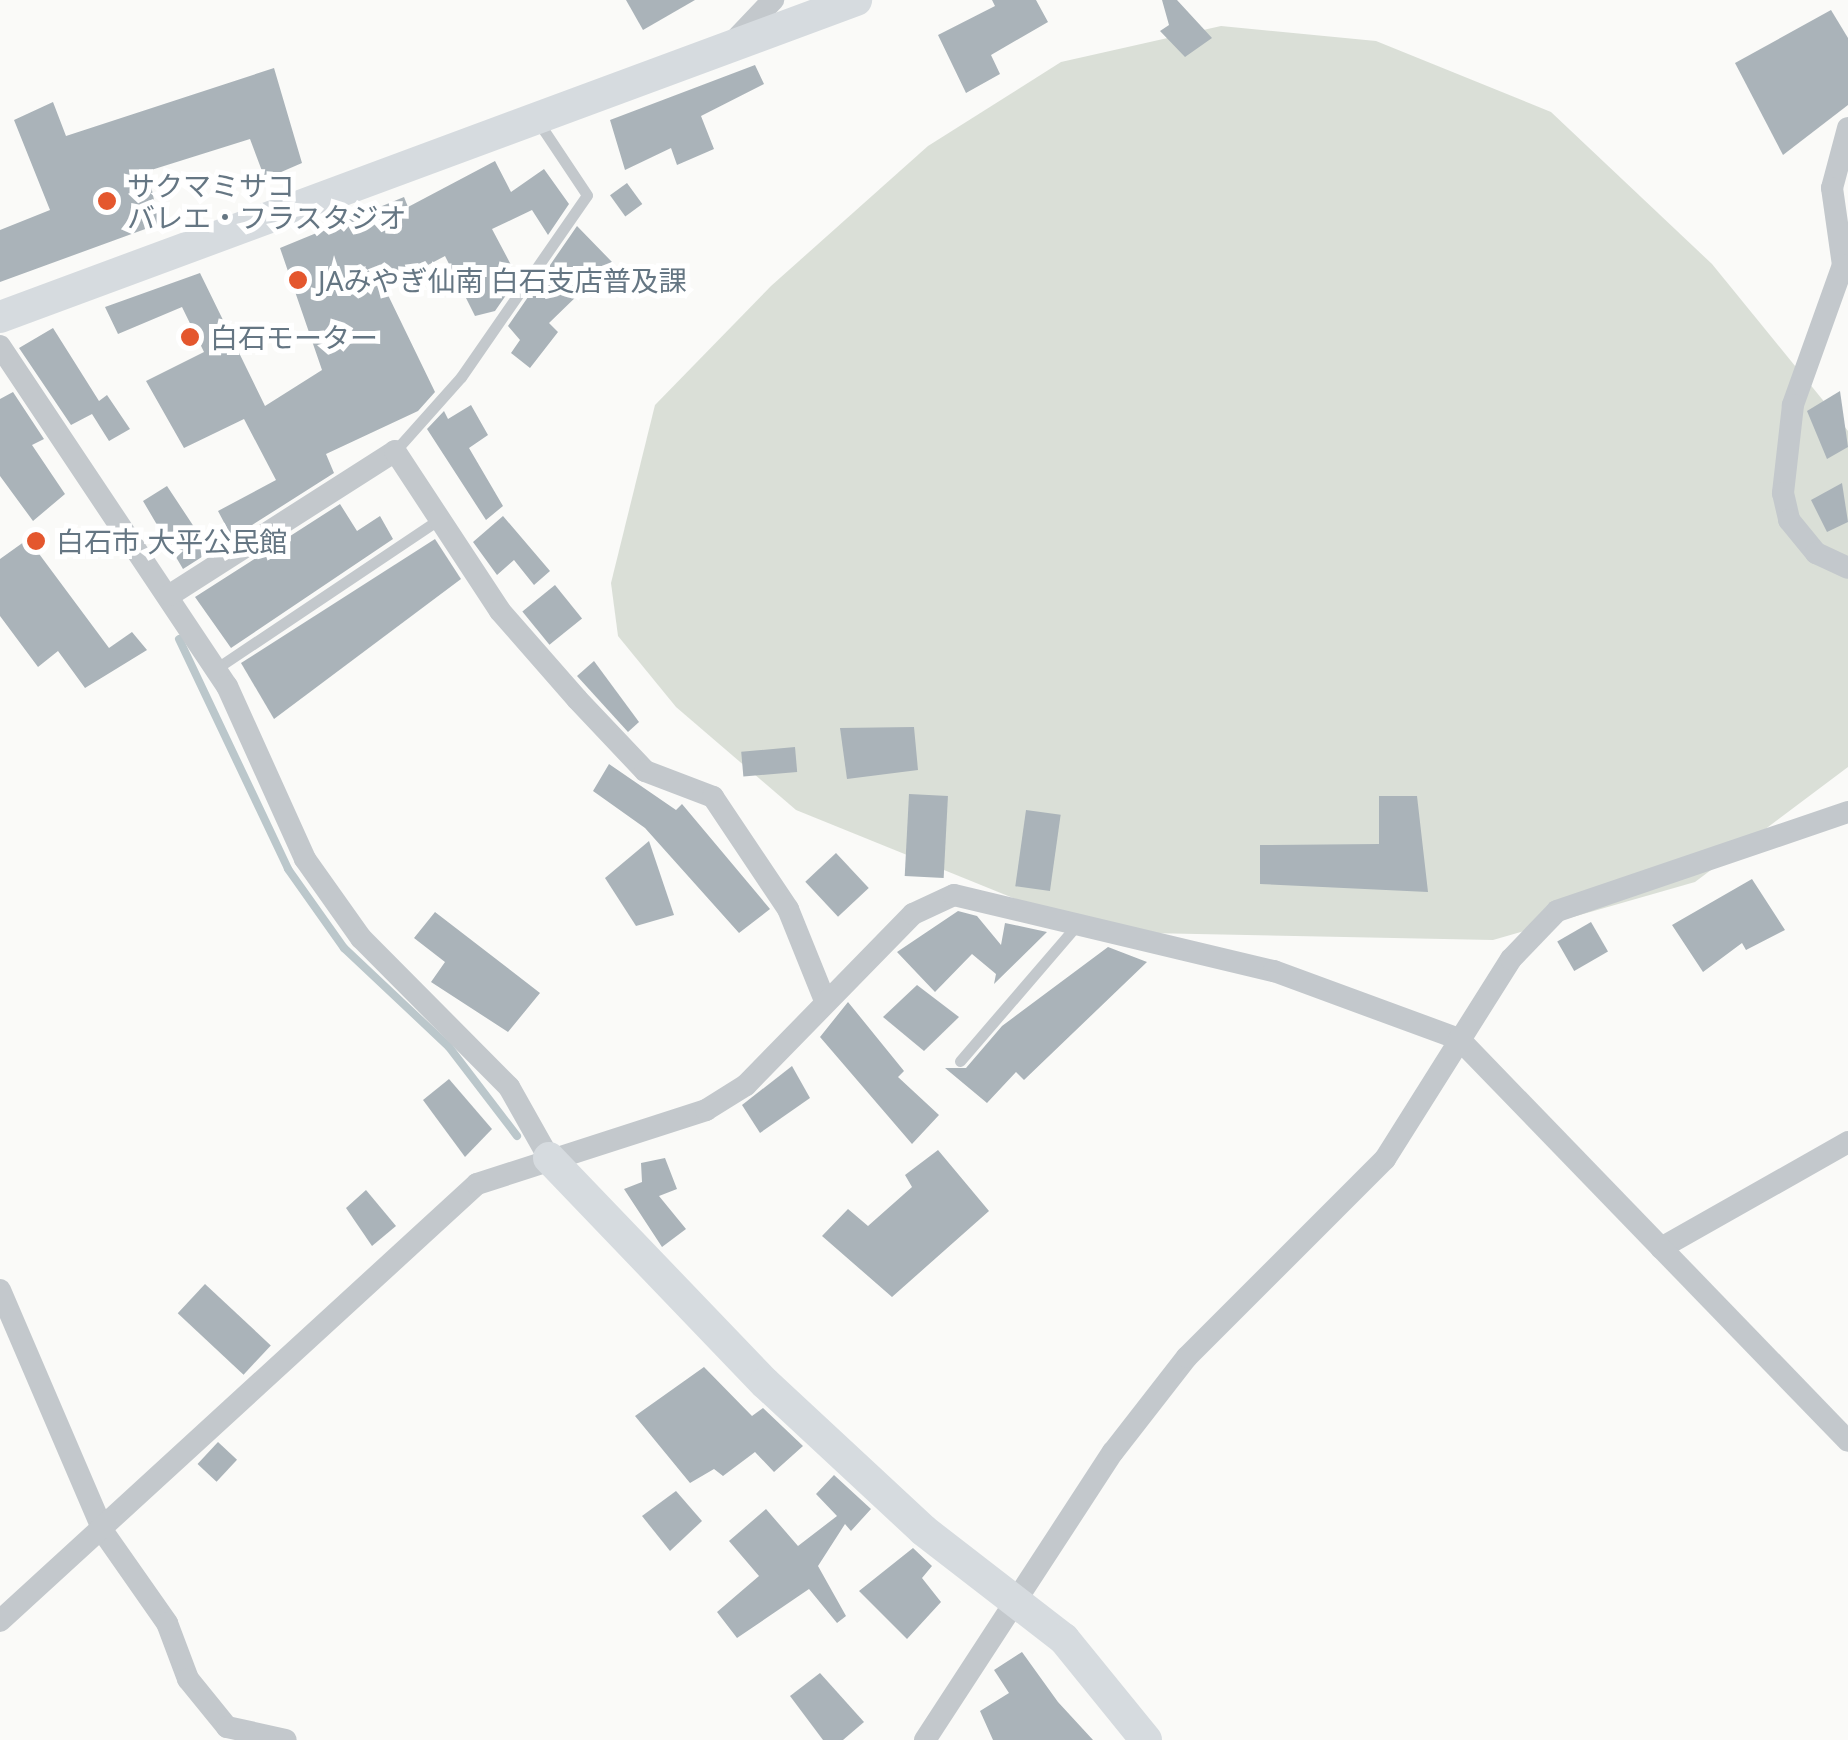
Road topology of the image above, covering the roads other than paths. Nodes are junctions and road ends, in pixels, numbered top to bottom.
1 (773, 0) edge
2 (856, 0) edge
3 (730, 45) junction
4 (535, 117) junction
5 (1848, 128) edge
6 (0, 317) edge
7 (0, 346) edge
8 (395, 451) junction
9 (441, 518) junction
10 (1848, 568) edge
11 (170, 595) junction
12 (217, 668) junction
13 (1848, 812) edge
14 (1081, 920) junction
15 (824, 998) junction
16 (1459, 1039) junction
17 (960, 1061) dead end
18 (1848, 1142) edge
19 (549, 1158) junction
20 (1661, 1248) junction
21 (0, 1290) edge
22 (1848, 1441) edge
23 (104, 1533) junction
24 (1013, 1597) junction
25 (0, 1621) edge
26 (286, 1740) edge
27 (925, 1740) edge
28 (1146, 1740) edge

1 - 3 street
2 - 3 street
3 - 4 street
4 - 6 street
4 - 8 lane
5 - 10 street
7 - 11 street
8 - 9 street
8 - 11 street
9 - 12 lane
9 - 15 street
11 - 12 street
12 - 19 street
13 - 16 street
14 - 15 street
14 - 16 street
14 - 17 lane
15 - 19 street
16 - 20 street
16 - 24 street
18 - 20 street
19 - 23 street
19 - 24 street
20 - 22 street
21 - 23 street
23 - 25 street
23 - 26 street
24 - 27 street
24 - 28 street

